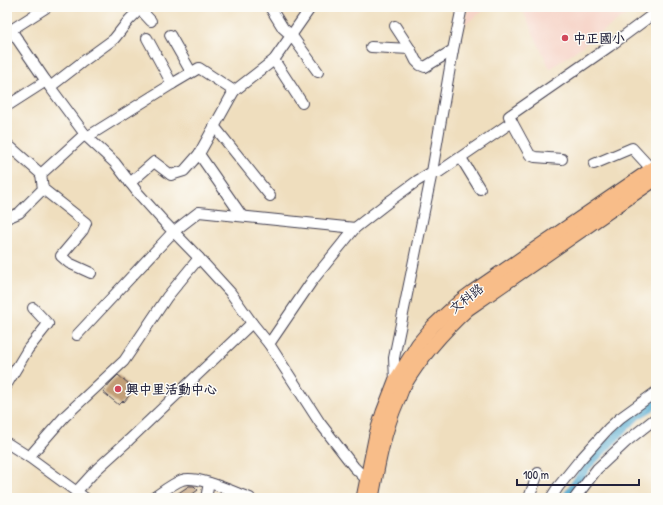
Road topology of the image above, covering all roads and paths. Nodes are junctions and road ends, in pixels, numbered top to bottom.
1 (47, 7) edge
2 (270, 7) edge
3 (311, 7) edge
4 (462, 7) edge
5 (656, 12) edge
6 (151, 21) dead end
7 (395, 26) dead end
8 (9, 29) edge
9 (170, 35) dead end
10 (292, 36) junction
11 (147, 38) dead end
12 (371, 47) dead end
13 (410, 49) junction
14 (453, 50) junction
15 (274, 60) junction
16 (191, 72) junction
17 (318, 72) dead end
18 (48, 84) junction
19 (172, 84) junction
20 (234, 91) junction
21 (302, 103) dead end
22 (7, 106) edge
23 (512, 122) junction
24 (214, 126) junction
25 (86, 136) junction
26 (7, 144) edge
27 (199, 154) junction
28 (461, 158) junction
29 (562, 159) dead end
30 (594, 164) dead end
31 (432, 172) junction
32 (655, 172) edge
33 (41, 174) junction
34 (130, 183) junction
35 (43, 189) junction
36 (480, 190) dead end
37 (270, 196) dead end
38 (242, 216) junction
39 (7, 218) edge
40 (355, 228) junction
41 (174, 232) junction
42 (199, 258) junction
43 (91, 273) dead end
44 (33, 308) dead end
45 (252, 323) junction
46 (77, 335) dead end
47 (269, 344) junction
48 (7, 382) edge
49 (399, 384) junction
50 (656, 392) edge
51 (656, 418) edge
52 (7, 443) edge
53 (28, 457) junction
54 (538, 472) dead end
55 (209, 483) junction
56 (371, 488) edge
57 (76, 492) junction
58 (85, 498) edge
59 (153, 498) edge
60 (206, 498) edge
61 (250, 498) edge
62 (363, 498) edge
63 (529, 498) edge
64 (551, 498) edge
65 (575, 498) edge

1 - 8 street
2 - 10 street
3 - 10 street
4 - 14 street
5 - 23 street
6 - 18 street
7 - 13 street
8 - 18 street
9 - 16 street
10 - 15 street
10 - 17 street
11 - 19 street
12 - 13 street
13 - 14 street
14 - 31 street
15 - 20 street
15 - 21 street
16 - 19 street
16 - 20 street
18 - 22 street
18 - 25 street
19 - 25 street
20 - 24 street
23 - 28 street
23 - 29 street
24 - 27 street
24 - 37 street
25 - 33 street
25 - 34 street
26 - 33 street
27 - 34 street
27 - 38 street
28 - 31 street
28 - 36 street
30 - 32 street
31 - 40 street
31 - 49 street
32 - 49 main road, 文科路
33 - 35 street
34 - 41 street
35 - 39 street
35 - 43 street
38 - 40 street
38 - 41 street
40 - 47 street
41 - 42 street
41 - 46 street
42 - 45 street
42 - 53 street
44 - 48 street
45 - 47 street
45 - 57 street
47 - 56 street
49 - 56 main road, 文科路
50 - 64 street
51 - 65 street
52 - 53 street
53 - 57 street
54 - 63 street
55 - 59 street
55 - 60 street
55 - 61 street
56 - 62 main road, 文科路
57 - 58 street

